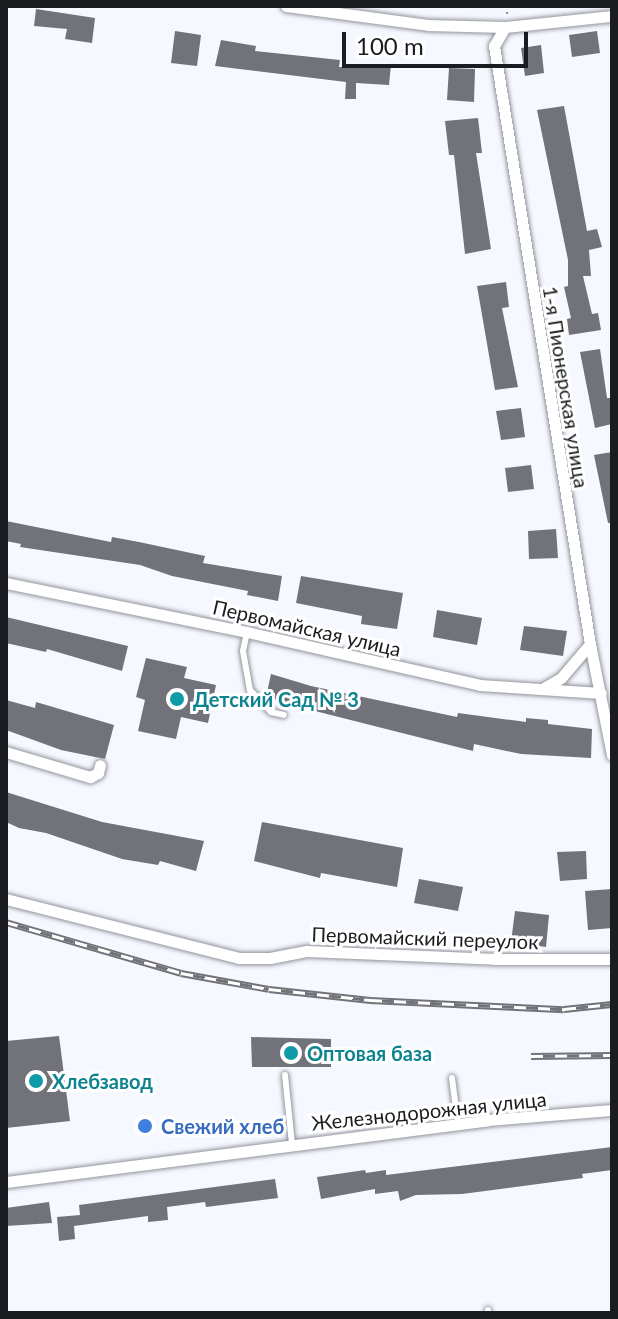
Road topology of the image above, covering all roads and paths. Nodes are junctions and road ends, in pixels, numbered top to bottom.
1 (286, 6) edge
2 (612, 16) edge
3 (505, 27) junction
4 (6, 583) edge
5 (247, 632) junction
6 (590, 644) junction
7 (541, 690) junction
8 (601, 693) junction
9 (284, 715) dead end
10 (6, 752) edge
11 (612, 755) edge
12 (100, 765) dead end
13 (6, 899) edge
14 (612, 959) edge
15 (285, 1075) dead end
16 (452, 1078) dead end
17 (612, 1110) edge
18 (458, 1124) junction
19 (292, 1144) junction
20 (6, 1182) edge

1 - 3 street
2 - 3 street
3 - 6 street, 1-я Пионерская улица
4 - 5 street, Первомайская улица
5 - 7 street, Первомайская улица
5 - 9 lane
6 - 7 street
6 - 8 street, 1-я Пионерская улица
7 - 8 street, Первомайская улица
8 - 11 street, 1-я Пионерская улица
10 - 12 street
13 - 14 street, Первомайский переулок
15 - 19 lane
16 - 18 lane
17 - 18 street, Железнодорожная улица
18 - 19 street, Железнодорожная улица
19 - 20 street, Железнодорожная улица

